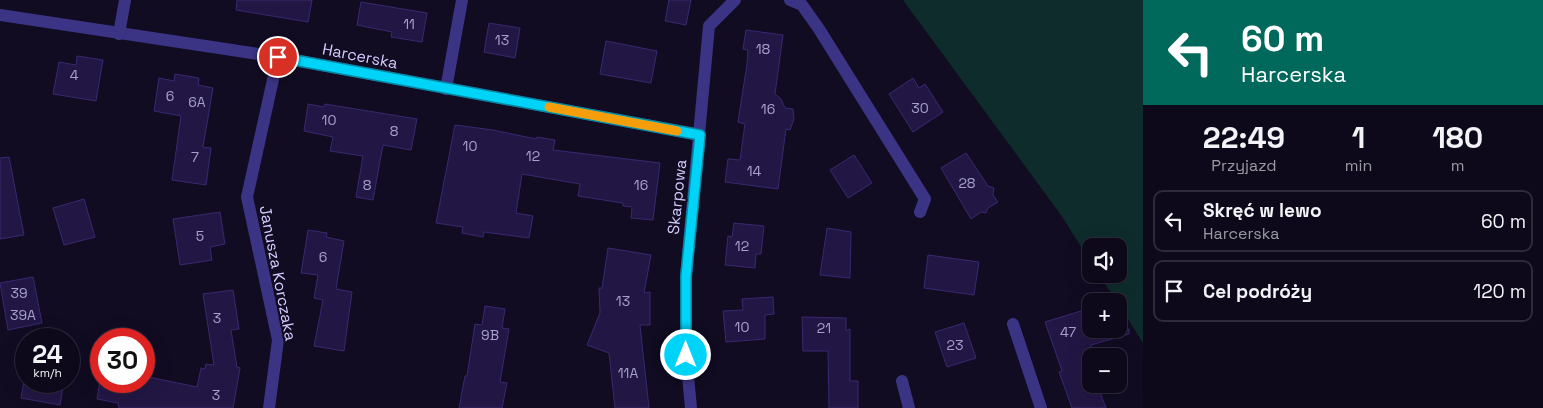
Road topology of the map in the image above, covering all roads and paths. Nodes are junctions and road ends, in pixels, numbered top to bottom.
1 (124, 0) edge
2 (462, 0) edge
3 (735, 0) edge
4 (790, 0) edge
5 (0, 15) edge
6 (119, 34) junction
7 (278, 57) junction
8 (446, 89) junction
9 (700, 135) junction
10 (920, 212) dead end
11 (1013, 324) dead end
12 (902, 381) dead end
13 (269, 408) edge
14 (692, 408) edge
15 (910, 408) edge
16 (1041, 408) edge

1 - 6 street
2 - 8 street
3 - 9 street, Skarpowa
4 - 10 street
5 - 6 street, Harcerska
6 - 7 street, Harcerska
7 - 8 street, Harcerska
7 - 13 street, Janusza Korczaka
8 - 9 street, Harcerska
9 - 14 street, Skarpowa
11 - 16 street
12 - 15 street

